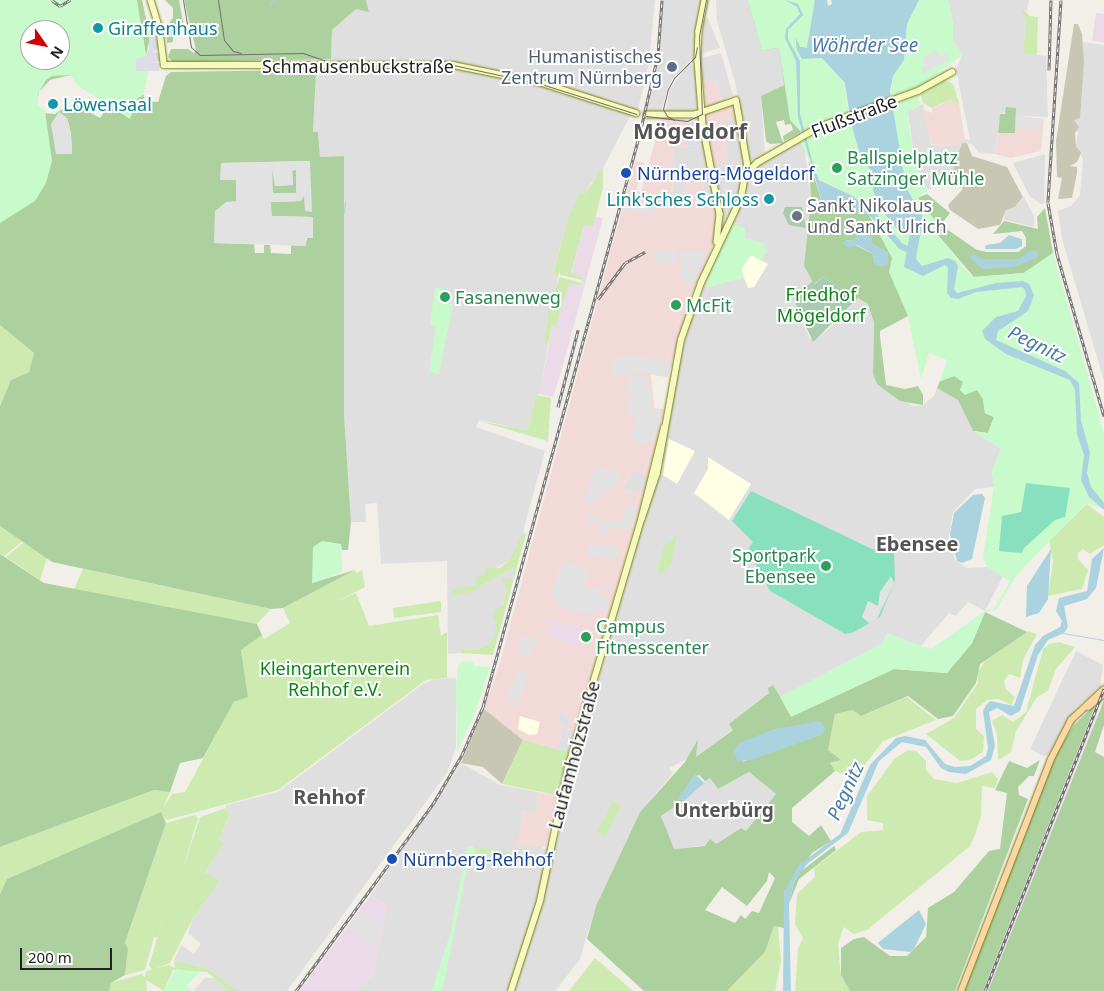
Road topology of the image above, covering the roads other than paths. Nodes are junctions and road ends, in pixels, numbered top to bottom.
1 (151, 0) edge
2 (705, 1) edge
3 (952, 72) dead end
4 (703, 110) junction
5 (636, 113) dead end
6 (647, 115) dead end
7 (747, 160) junction
8 (757, 163) junction
9 (747, 173) junction
10 (720, 219) junction
11 (731, 221) junction
12 (715, 251) junction
13 (1104, 689) edge
14 (1104, 694) edge
15 (1077, 716) junction
16 (511, 991) edge
17 (961, 991) edge

1 - 5 street, Schmausenbuckstraße
2 - 4 street
3 - 8 street, Flußstraße
4 - 6 street
4 - 7 street, Laufamholzstraße
4 - 10 street
7 - 8 street
7 - 9 street, Laufamholzstraße
8 - 9 street, Flußstraße
9 - 11 street, Laufamholzstraße
10 - 11 street
10 - 12 street
11 - 12 street, Laufamholzstraße
12 - 16 street, Laufamholzstraße
13 - 15 main road
14 - 15 main road
15 - 17 main road

